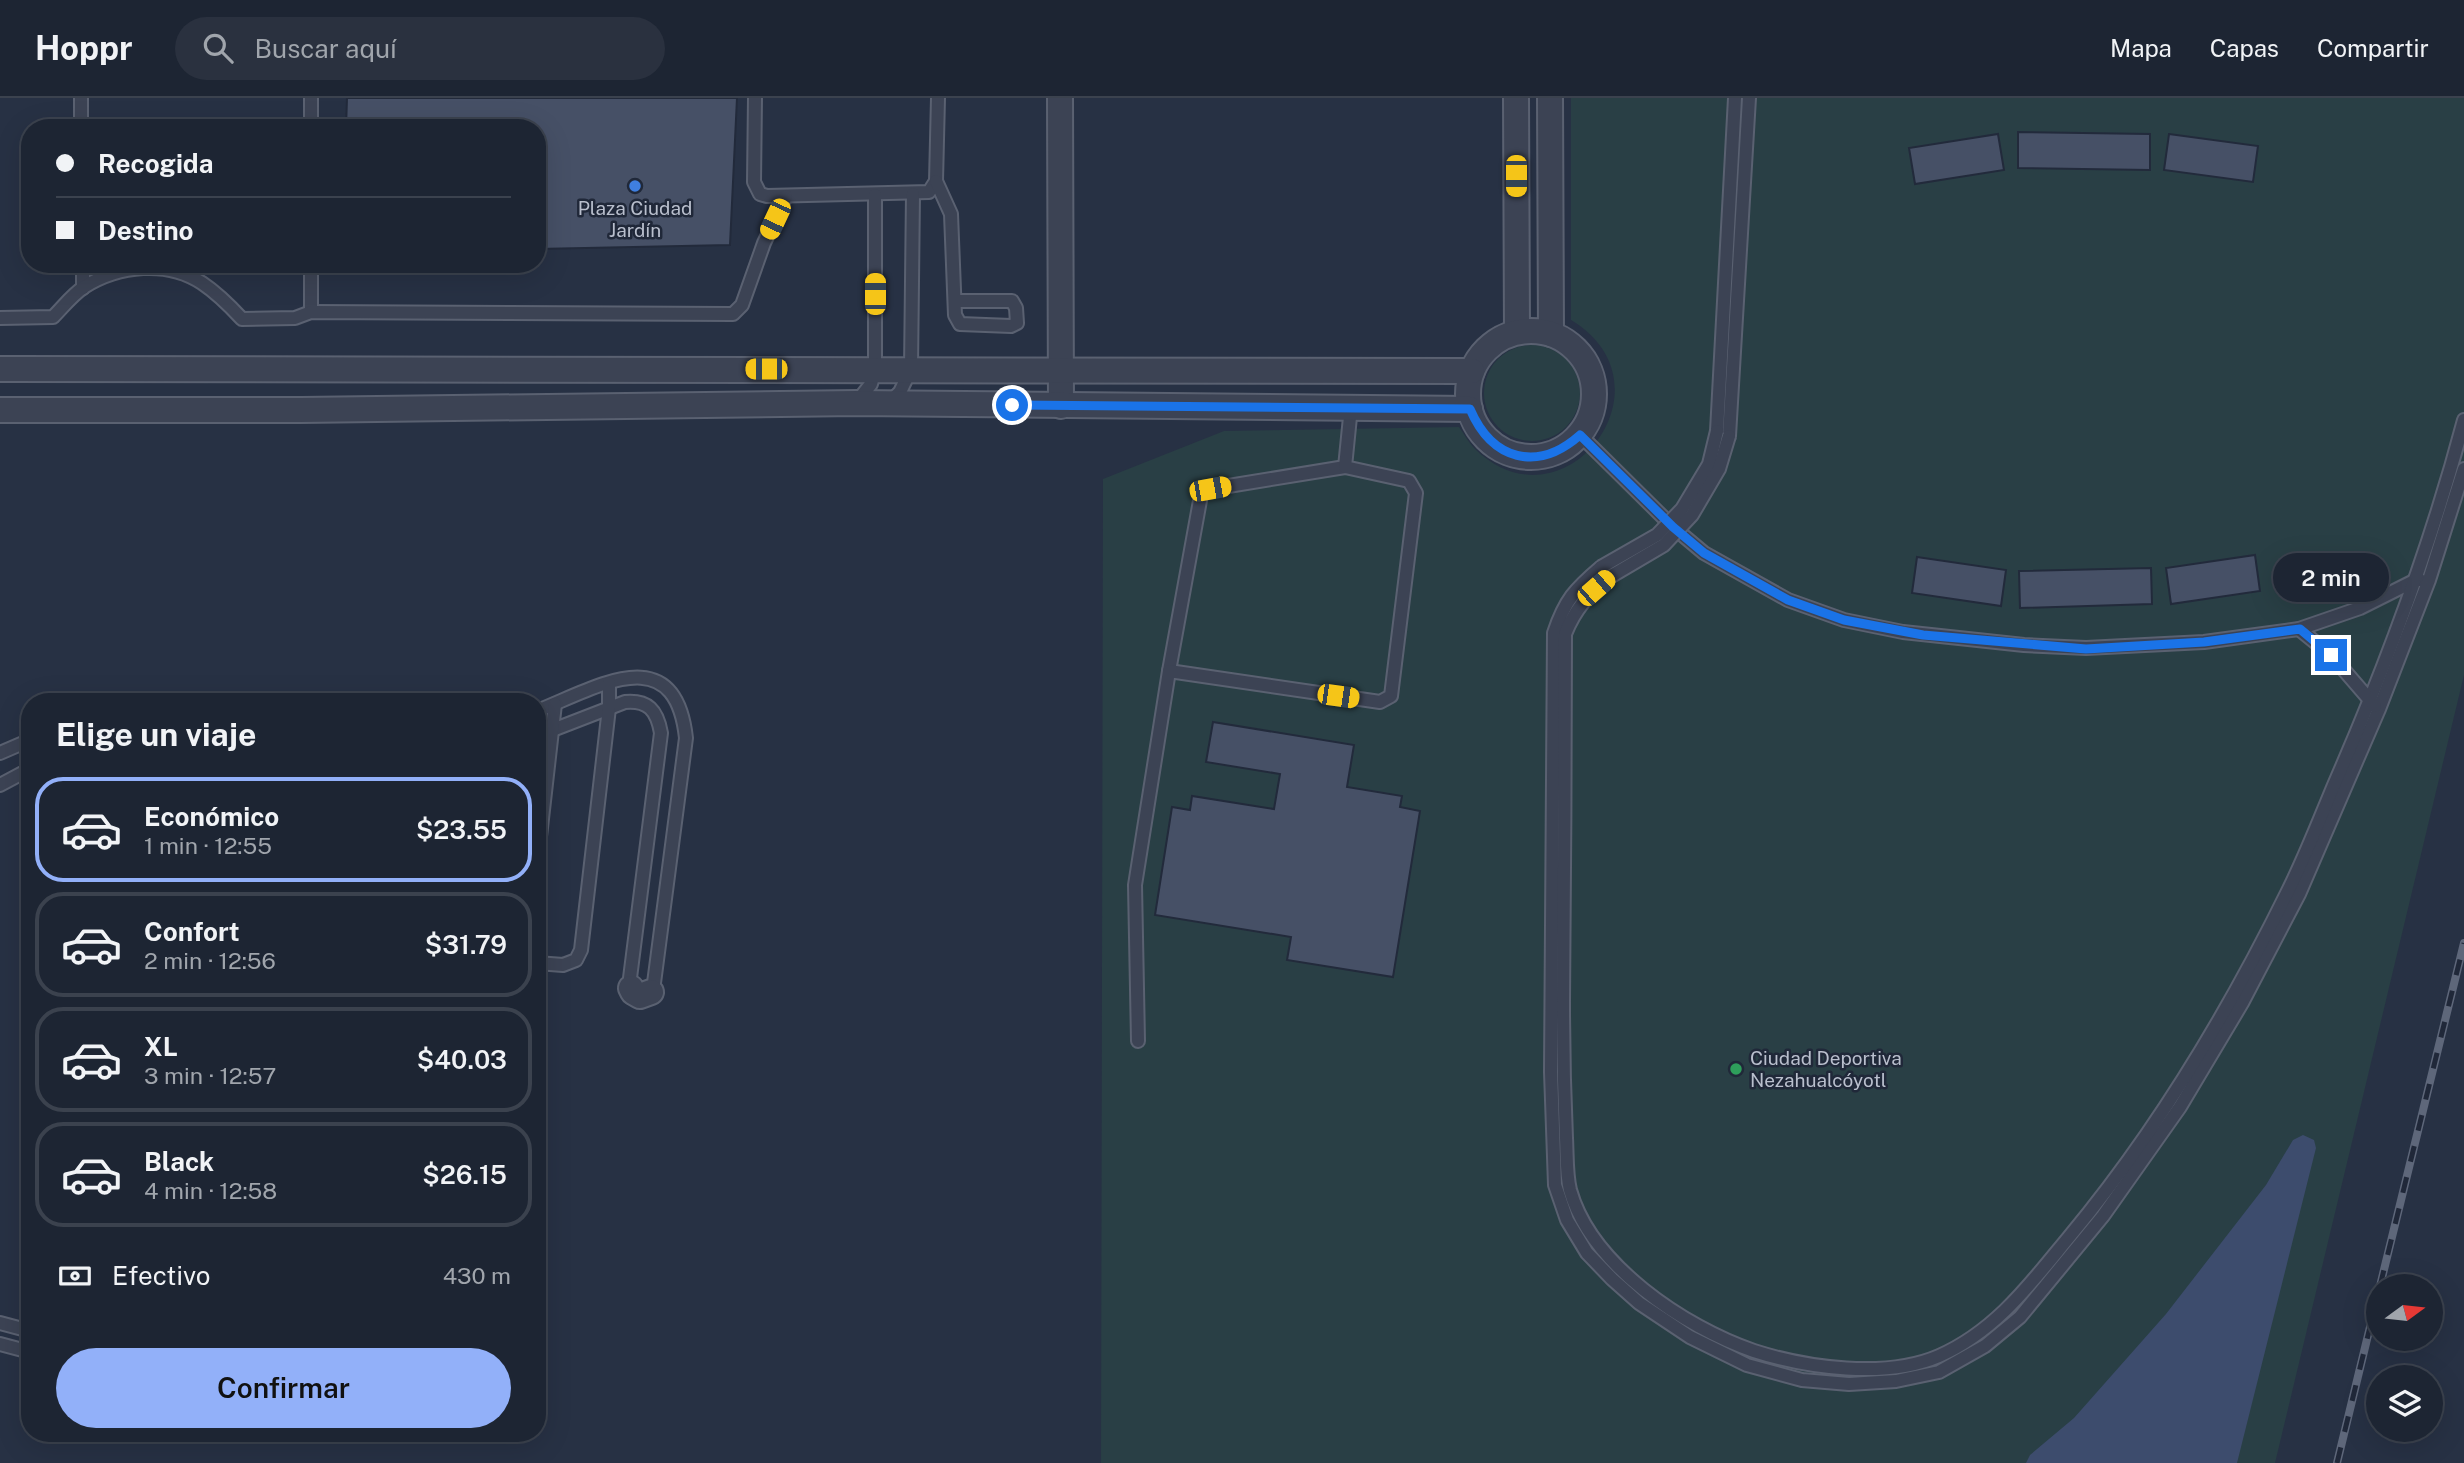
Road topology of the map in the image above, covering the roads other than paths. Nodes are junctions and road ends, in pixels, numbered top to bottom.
1 (81, 98) edge
2 (311, 98) edge
3 (755, 98) edge
4 (938, 98) edge
5 (1060, 98) edge
6 (1516, 98) edge
7 (1550, 98) edge
8 (1735, 98) edge
9 (1749, 98) edge
10 (81, 119) edge
11 (311, 119) edge
12 (936, 181) junction
13 (913, 194) junction
14 (875, 195) junction
15 (786, 196) junction
16 (83, 273) edge
17 (118, 273) edge
18 (180, 273) edge
19 (311, 273) edge
20 (83, 288) junction
21 (954, 301) junction
22 (311, 312) junction
23 (0, 318) edge
24 (1517, 332) junction
25 (1551, 334) junction
26 (0, 369) edge
27 (875, 369) junction
28 (911, 369) junction
29 (302, 370) junction
30 (1060, 370) junction
31 (1472, 371) junction
32 (856, 403) junction
33 (889, 403) junction
34 (1061, 406) junction
35 (1351, 407) junction
36 (1470, 409) junction
37 (0, 410) edge
38 (301, 410) junction
39 (2464, 420) edge
40 (1723, 434) junction
41 (1580, 435) junction
42 (1345, 467) junction
43 (2464, 470) edge
44 (2422, 580) junction
45 (2300, 629) junction
46 (1169, 671) junction
47 (609, 683) junction
48 (555, 704) junction
49 (2375, 705) junction
50 (546, 708) edge
51 (609, 708) junction
52 (554, 729) junction
53 (546, 732) edge
54 (21, 744) edge
55 (0, 752) edge
56 (21, 774) edge
57 (0, 785) edge
58 (546, 792) edge
59 (546, 964) edge
60 (1138, 1041) dead end
61 (0, 1323) edge
62 (21, 1329) edge
63 (0, 1344) edge
64 (21, 1350) edge

1 - 10 lane
2 - 11 lane
3 - 15 lane
4 - 12 lane
5 - 30 street
6 - 24 street
7 - 25 street
8 - 40 lane
9 - 40 lane
12 - 13 lane
12 - 21 lane
13 - 14 lane
13 - 28 lane
14 - 15 lane
14 - 27 lane
15 - 22 lane
16 - 20 lane
17 - 20 lane
18 - 22 lane
19 - 22 lane
20 - 23 lane
21 - 21 lane
24 - 25 street
24 - 31 street
25 - 41 street
26 - 29 street
27 - 28 street
27 - 29 street
27 - 32 lane
28 - 30 street
28 - 33 lane
29 - 38 street
30 - 31 street
30 - 34 street
31 - 36 street
32 - 33 street
32 - 38 street
33 - 34 street
34 - 35 street
35 - 36 street
35 - 42 lane
36 - 41 street
37 - 38 street
39 - 44 lane
40 - 49 lane, bridge
41 - 45 lane
42 - 46 lane
42 - 46 lane
43 - 44 lane
44 - 45 lane
44 - 49 lane
45 - 49 lane
46 - 60 lane
47 - 48 lane
47 - 51 lane
47 - 51 lane
48 - 50 lane
48 - 52 lane
51 - 52 lane
51 - 59 lane
52 - 53 lane
52 - 58 lane
54 - 55 lane
56 - 57 lane
61 - 62 lane
63 - 64 lane

